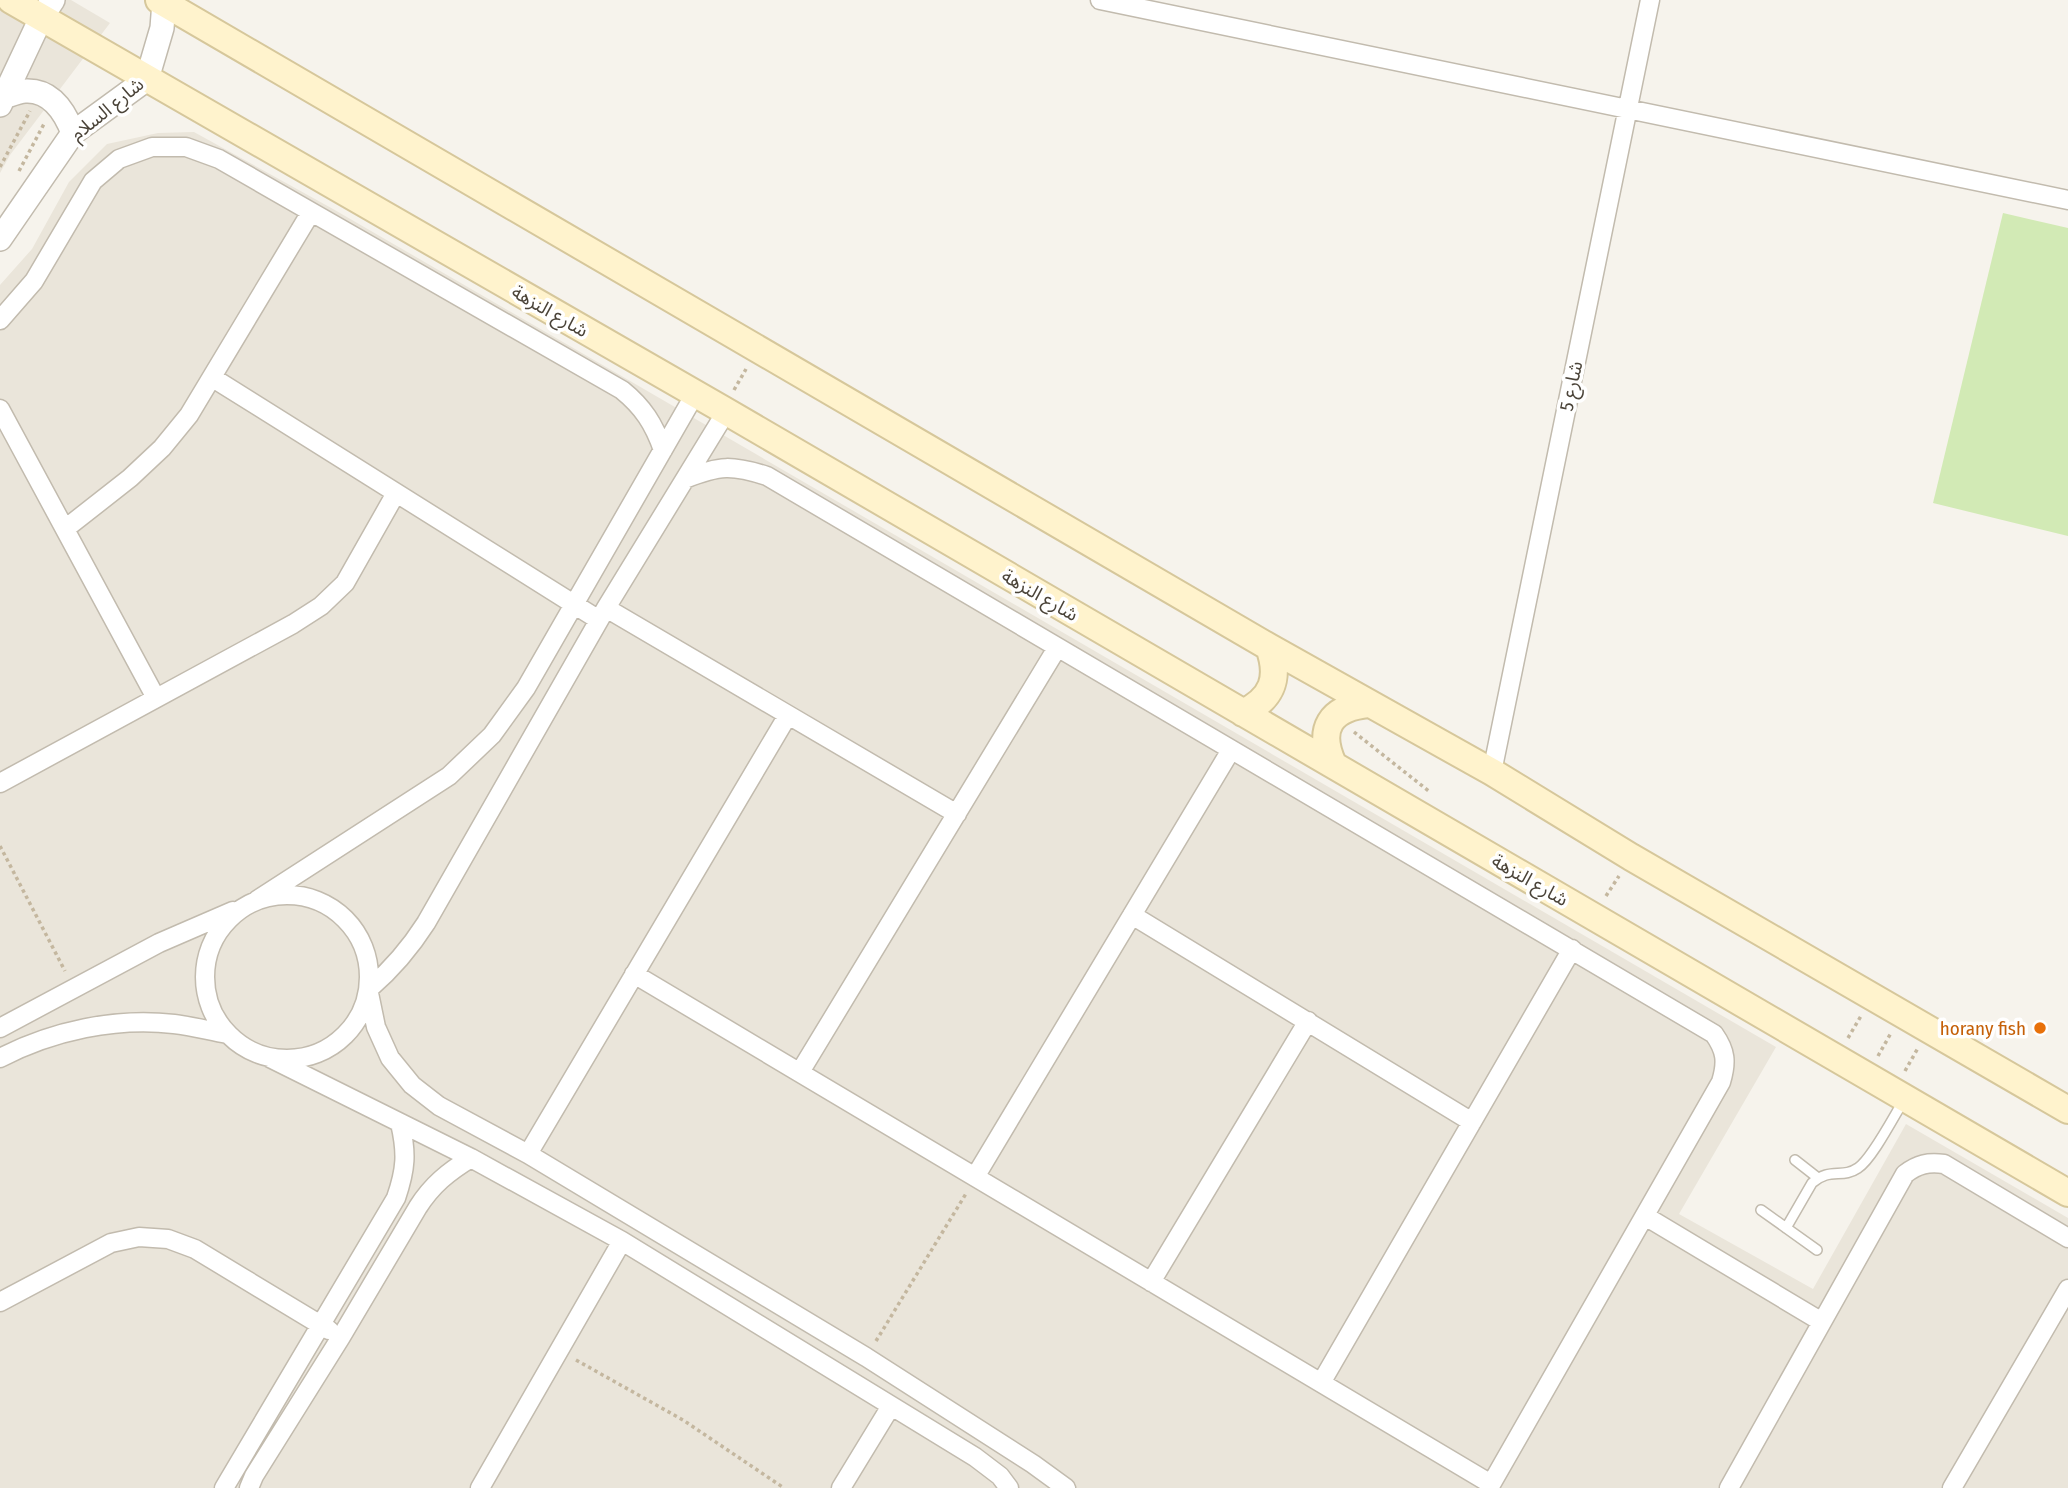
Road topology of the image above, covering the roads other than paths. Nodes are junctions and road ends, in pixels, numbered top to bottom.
1 (11, 0) edge
2 (1100, 0) edge
3 (1650, 0) edge
4 (161, 1) edge
5 (47, 9) edge
6 (147, 79) junction
7 (2, 101) edge
8 (1627, 110) junction
9 (73, 133) junction
10 (2068, 200) edge
11 (310, 212) junction
12 (0, 239) edge
13 (0, 320) edge
14 (213, 378) junction
15 (695, 394) junction
16 (0, 409) edge
17 (724, 411) junction
18 (663, 450) junction
19 (685, 479) junction
20 (396, 493) junction
21 (65, 529) junction
22 (575, 604) junction
23 (602, 614) junction
24 (1269, 647) junction
25 (1057, 648) junction
26 (156, 698) junction
27 (1368, 704) junction
28 (1243, 713) junction
29 (788, 715) junction
30 (1231, 750) junction
31 (1333, 764) junction
32 (1492, 772) junction
33 (0, 783) edge
34 (957, 814) junction
35 (250, 903) junction
36 (1132, 915) junction
37 (1572, 949) junction
38 (634, 974) junction
39 (369, 991) junction
40 (1308, 1021) junction
41 (0, 1028) edge
42 (228, 1034) junction
43 (0, 1058) edge
44 (270, 1058) junction
45 (800, 1072) junction
46 (1905, 1099) junction
47 (2068, 1110) edge
48 (1472, 1122) junction
49 (400, 1123) junction
50 (528, 1154) junction
51 (471, 1158) junction
52 (1795, 1160) dead end
53 (975, 1177) junction
54 (1818, 1178) junction
55 (2068, 1193) edge
56 (1761, 1210) dead end
57 (1644, 1216) junction
58 (1786, 1228) junction
59 (2068, 1238) edge
60 (622, 1241) junction
61 (1818, 1250) dead end
62 (1151, 1282) junction
63 (2068, 1289) edge
64 (0, 1302) edge
65 (1822, 1322) junction
66 (320, 1324) junction
67 (341, 1337) junction
68 (1321, 1383) junction
69 (891, 1406) junction
70 (1490, 1486) edge
71 (483, 1487) edge
72 (1062, 1487) edge
73 (224, 1488) edge
74 (249, 1488) edge
75 (841, 1488) edge
76 (1009, 1488) edge
77 (1729, 1488) edge
78 (1952, 1488) edge

1 - 5 main road, شارع النزهة
2 - 8 street
3 - 8 street, شارع 5
4 - 6 street, شارع السلام
4 - 24 main road
5 - 6 main road, شارع النزهة
5 - 7 street
6 - 9 street, شارع السلام
6 - 15 main road, شارع النزهة
7 - 9 street
8 - 10 street
8 - 32 street, شارع 5
9 - 12 street, شارع السلام
11 - 13 street
11 - 14 street
11 - 18 street
14 - 20 street
14 - 21 street
15 - 17 main road, شارع النزهة
15 - 18 street
16 - 21 street
17 - 19 street
17 - 28 main road, شارع النزهة
18 - 22 street
19 - 23 street
19 - 25 street
20 - 22 street
20 - 26 street
21 - 26 street
22 - 23 street
22 - 35 street
23 - 29 street
23 - 39 street
24 - 27 main road
24 - 28 main road
25 - 30 street
25 - 34 street
26 - 33 street
27 - 31 main road
27 - 32 main road
28 - 31 main road, شارع النزهة
29 - 34 street
29 - 38 street
30 - 36 street
30 - 37 street
31 - 46 main road, شارع النزهة
32 - 47 main road
34 - 45 street
35 - 39 street
35 - 41 street
35 - 42 street
36 - 40 street
36 - 53 street
37 - 48 street
37 - 57 street
38 - 45 street
38 - 50 street
39 - 44 street
39 - 50 street
40 - 48 street
40 - 62 street
42 - 43 street
42 - 44 street
44 - 49 street
45 - 53 street
46 - 54 lane
46 - 55 main road, شارع النزهة
48 - 68 street
49 - 51 street
49 - 66 street
50 - 72 street
51 - 60 street
51 - 67 street
52 - 54 lane
53 - 62 street
54 - 58 lane
56 - 58 lane
57 - 65 street
57 - 70 street
58 - 61 lane
59 - 65 street
60 - 69 street
60 - 71 street
62 - 68 street
63 - 78 street
64 - 66 street
65 - 77 street
66 - 67 street
66 - 73 street
67 - 74 street
68 - 70 street
69 - 75 street
69 - 76 street

